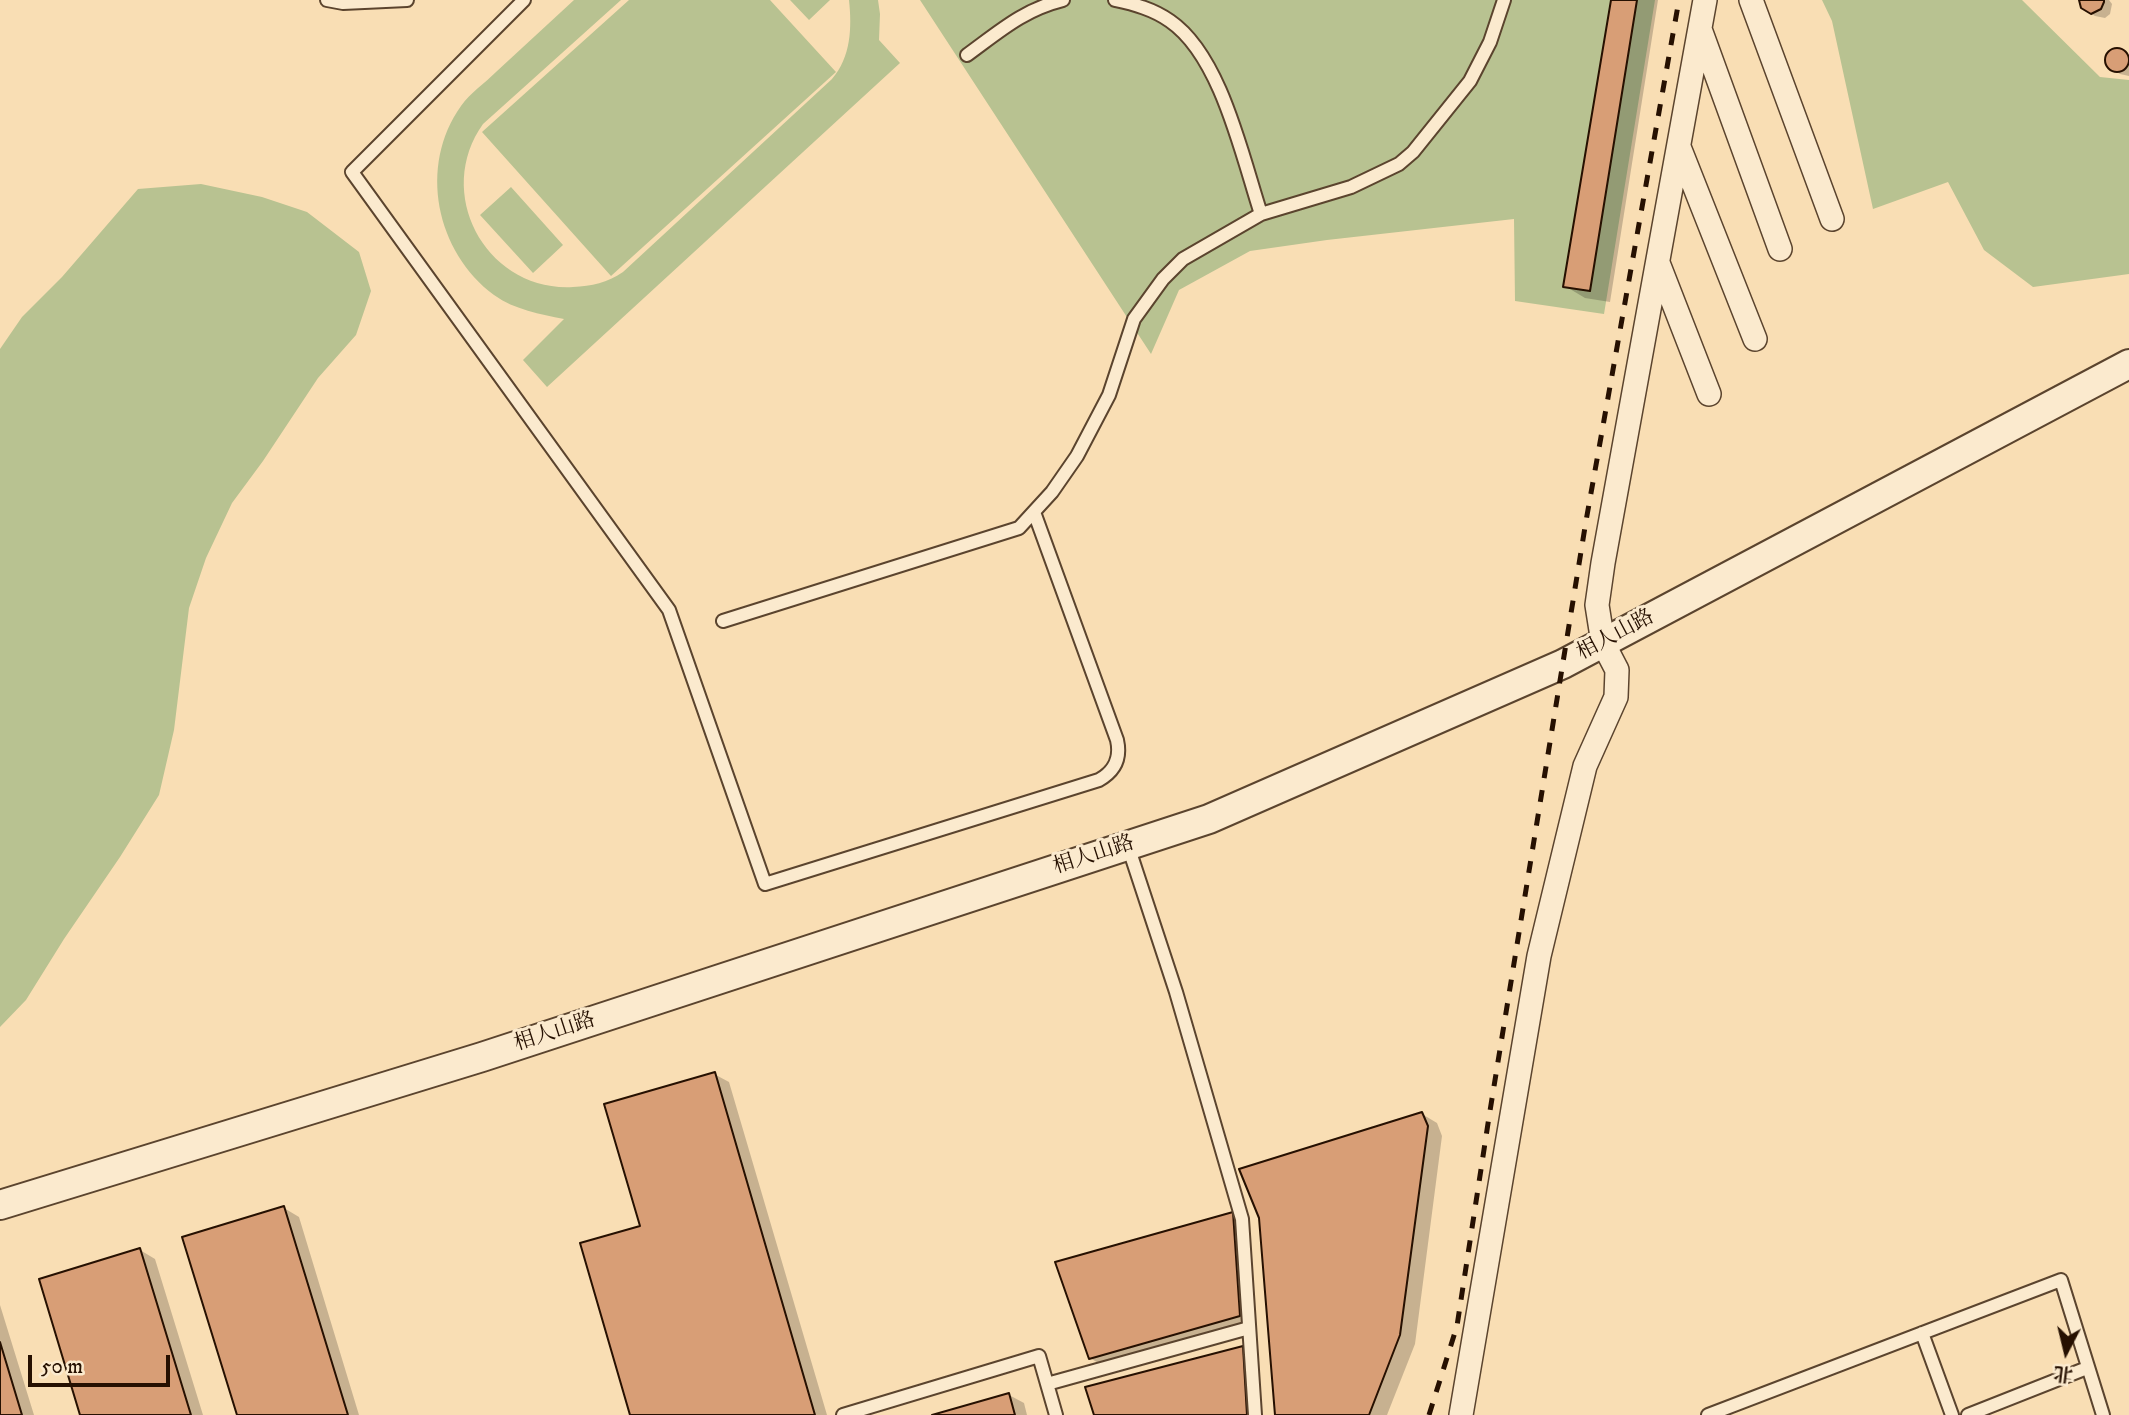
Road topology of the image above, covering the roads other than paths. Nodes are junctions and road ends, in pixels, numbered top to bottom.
1 (327, 0) edge
2 (407, 0) edge
3 (524, 0) edge
4 (1063, 0) edge
5 (1115, 0) edge
6 (1504, 0) edge
7 (1705, 0) edge
8 (1751, 0) edge
9 (1700, 30) junction
10 (967, 55) dead end
11 (1679, 147) junction
12 (1261, 214) junction
13 (1832, 219) dead end
14 (1780, 249) dead end
15 (1658, 262) junction
16 (1755, 339) dead end
17 (2129, 364) edge
18 (1709, 394) dead end
19 (1034, 512) junction
20 (723, 621) dead end
21 (1603, 643) junction
22 (1128, 845) junction
23 (0, 1205) edge
24 (1249, 1328) junction
25 (1922, 1334) junction
26 (2087, 1368) junction
27 (1047, 1384) junction
28 (843, 1415) edge
29 (1056, 1415) edge
30 (1255, 1415) edge
31 (1461, 1415) edge
32 (1708, 1415) edge
33 (1952, 1415) edge
34 (1968, 1415) edge
35 (2103, 1415) edge

1 - 2 lane
3 - 19 lane
4 - 10 lane
5 - 12 lane
6 - 12 lane
7 - 9 street
8 - 13 street
9 - 11 street
9 - 14 street
11 - 15 street
11 - 16 street
12 - 19 lane
15 - 18 street
15 - 21 street
17 - 21 street, 相人山路
19 - 20 lane
21 - 22 street, 相人山路
21 - 31 street
22 - 23 street, 相人山路
22 - 24 lane
24 - 27 lane
24 - 30 lane
25 - 26 lane
25 - 32 lane
25 - 33 lane
26 - 34 lane
26 - 35 lane
27 - 28 lane
27 - 29 lane

